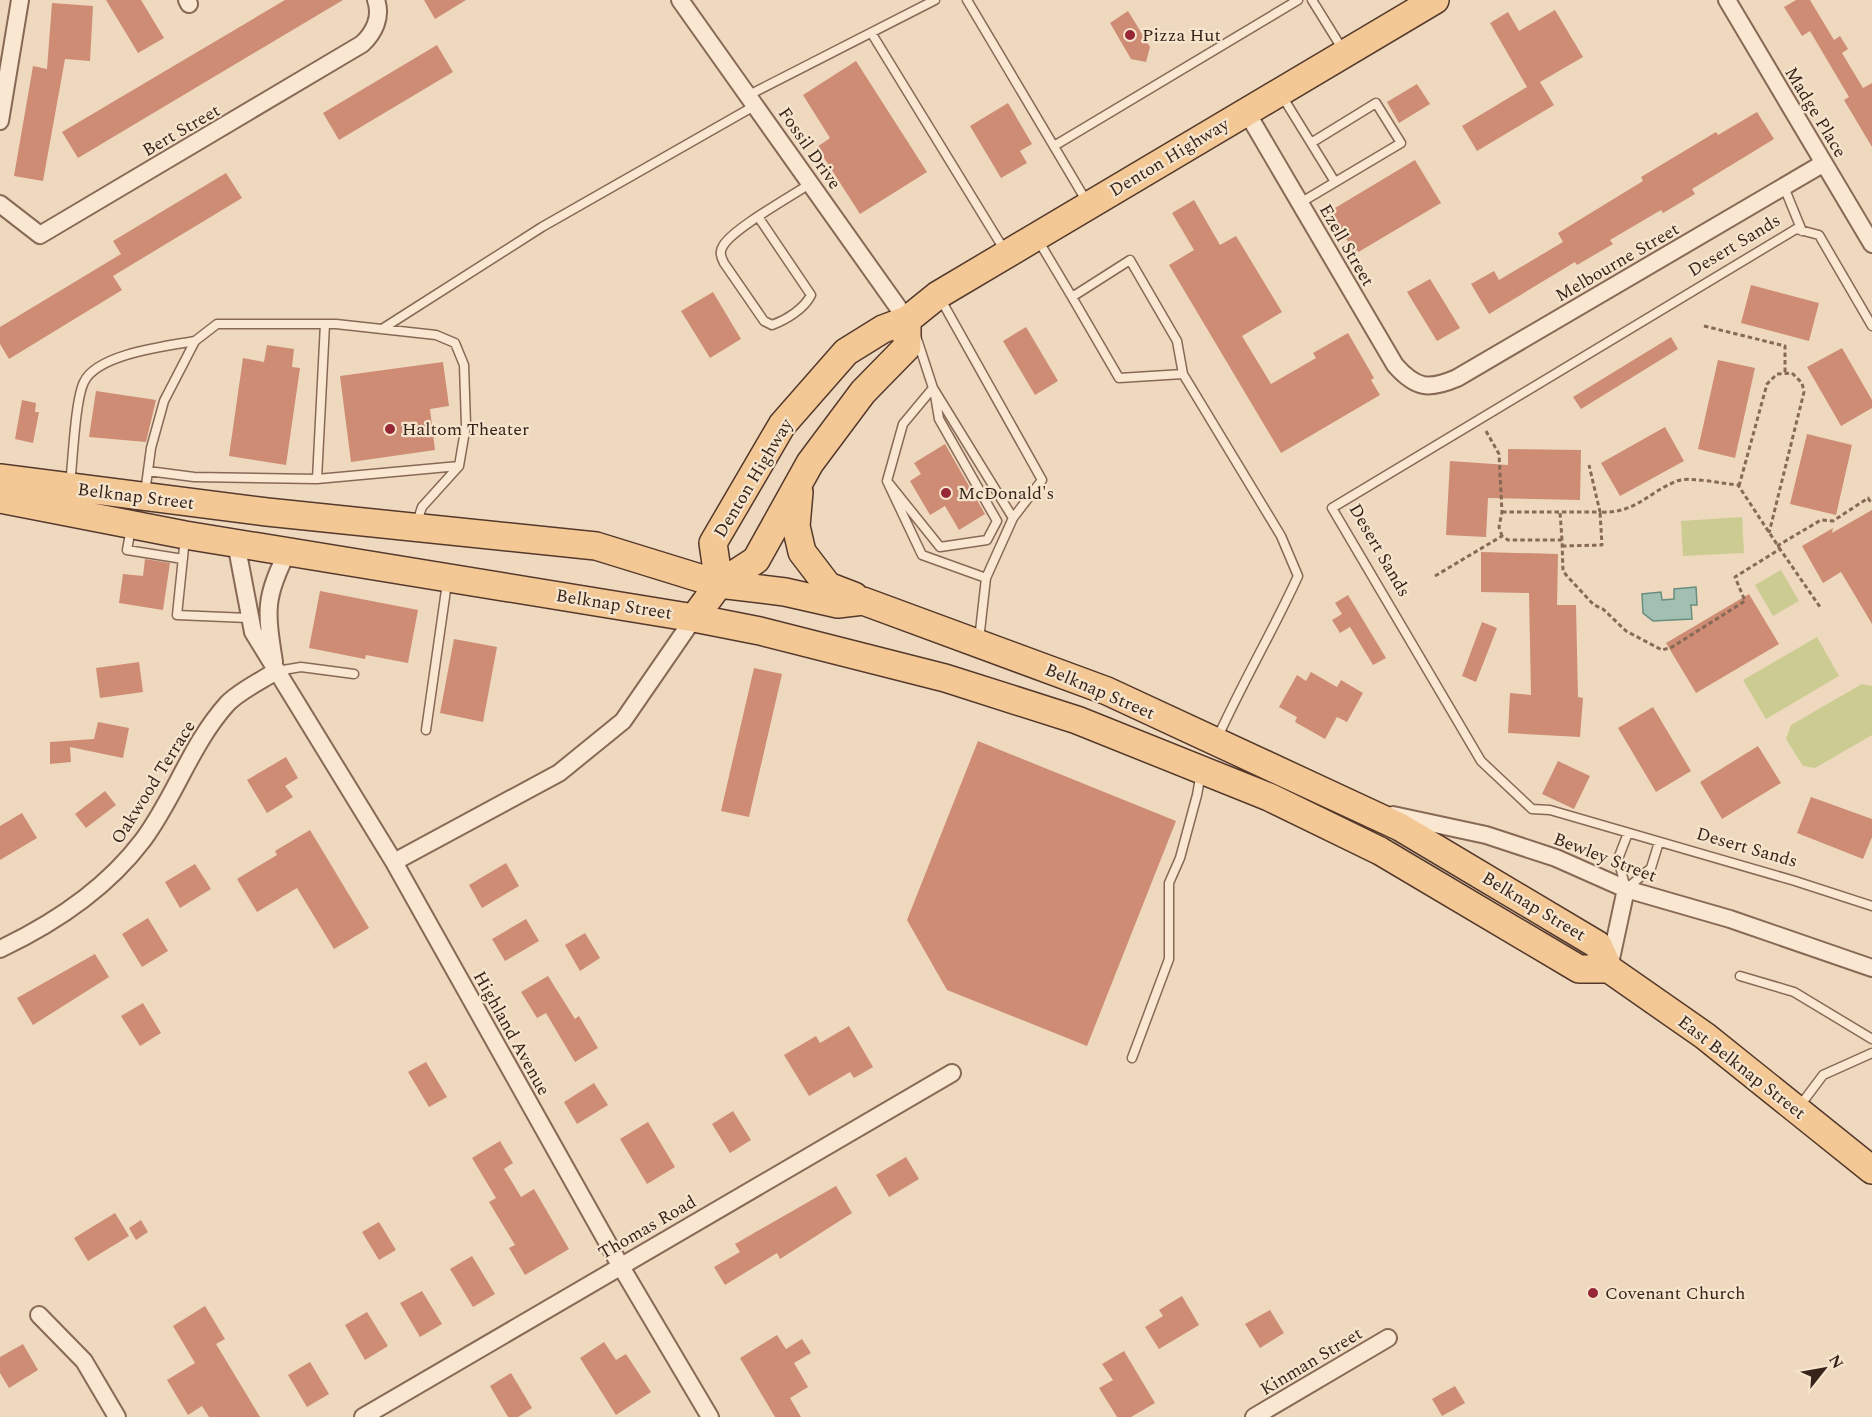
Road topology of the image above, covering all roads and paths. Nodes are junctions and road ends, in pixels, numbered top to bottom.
1 (20, 0) edge
2 (376, 0) edge
3 (680, 0) edge
4 (935, 0) edge
5 (968, 0) edge
6 (1298, 0) edge
7 (1312, 0) edge
8 (1435, 0) edge
9 (1727, 0) edge
10 (872, 34) junction
11 (1345, 53) junction
12 (1279, 92) junction
13 (752, 100) junction
14 (1246, 111) junction
15 (0, 121) edge
16 (1311, 143) junction
17 (1054, 146) junction
18 (1824, 163) junction
19 (1335, 182) junction
20 (811, 183) junction
21 (1784, 187) junction
22 (1300, 203) junction
23 (0, 204) edge
24 (1089, 206) junction
25 (759, 218) junction
26 (1802, 231) junction
27 (1036, 237) junction
28 (1872, 244) edge
29 (1007, 254) junction
30 (938, 295) junction
31 (1072, 297) junction
32 (907, 320) junction
33 (325, 324) junction
34 (1704, 326) dead end
35 (1872, 326) edge
36 (382, 329) junction
37 (195, 341) junction
38 (1785, 372) junction
39 (1183, 374) junction
40 (1427, 386) joint
41 (933, 388) junction
42 (1479, 418) junction
43 (1589, 465) dead end
44 (459, 466) junction
45 (0, 478) edge
46 (317, 479) junction
47 (887, 481) junction
48 (800, 482) junction
49 (146, 484) junction
50 (1739, 486) junction
51 (69, 487) junction
52 (0, 499) edge
53 (1872, 504) edge
54 (1502, 512) junction
55 (1560, 512) junction
56 (1600, 512) junction
57 (1013, 518) junction
58 (415, 528) junction
59 (1769, 532) junction
60 (1502, 536) junction
61 (1562, 540) junction
62 (236, 543) junction
63 (1562, 546) junction
64 (184, 547) junction
65 (1779, 547) junction
66 (288, 551) junction
67 (448, 576) junction
68 (1435, 576) dead end
69 (987, 578) junction
70 (719, 584) junction
71 (863, 601) junction
72 (1820, 607) dead end
73 (248, 618) junction
74 (694, 618) junction
75 (978, 642) junction
76 (276, 671) junction
77 (354, 674) dead end
78 (426, 730) dead end
79 (1216, 742) junction
80 (1201, 770) junction
81 (1354, 806) junction
82 (1628, 833) junction
83 (1659, 842) junction
84 (394, 862) junction
85 (1626, 889) junction
86 (1872, 906) edge
87 (0, 949) edge
88 (1872, 968) edge
89 (1609, 969) junction
90 (1740, 976) dead end
91 (1872, 1038) edge
92 (1872, 1053) edge
93 (1132, 1058) dead end
94 (952, 1073) dead end
95 (1797, 1110) junction
96 (1872, 1170) edge
97 (620, 1265) junction
98 (39, 1315) dead end
99 (1388, 1338) dead end
100 (117, 1417) edge
101 (363, 1417) edge
102 (710, 1417) edge
103 (1254, 1417) edge

1 - 15 street
2 - 23 street, Bert Street
3 - 13 street, Fossil Drive
4 - 10 lane
5 - 17 lane
6 - 17 lane
7 - 11 lane
8 - 11 main road, Denton Highway
9 - 18 street, Madge Place
10 - 13 lane
10 - 29 lane
11 - 12 main road, Denton Highway
12 - 14 main road, Denton Highway
12 - 16 lane
13 - 20 street, Fossil Drive
13 - 36 lane
14 - 22 street, Ezell Street
14 - 24 main road, Denton Highway
16 - 19 lane
16 - 19 lane
17 - 24 lane
18 - 21 street, Melbourne Street
18 - 28 street, Madge Place
19 - 22 lane
20 - 25 lane
20 - 32 street, Fossil Drive
21 - 26 lane
21 - 40 street, Melbourne Street
22 - 40 street, Ezell Street
24 - 27 main road, Denton Highway
25 - 25 lane
26 - 35 lane, Desert Sands
26 - 42 lane, Desert Sands
27 - 29 main road, Denton Highway
27 - 31 lane
29 - 30 main road, Denton Highway
30 - 32 main road, Denton Highway
30 - 57 lane
31 - 39 lane
31 - 39 lane
32 - 41 lane
32 - 48 main road
32 - 70 main road, Denton Highway
33 - 36 lane
33 - 37 lane
33 - 46 lane
34 - 38 path
36 - 44 lane
37 - 49 lane
37 - 51 lane
38 - 50 path
38 - 59 path
39 - 79 lane
41 - 47 lane
41 - 47 lane
41 - 57 lane
42 - 54 path
42 - 82 lane, Desert Sands
43 - 56 path
44 - 46 lane
44 - 58 lane
45 - 51 main road, Belknap Street
46 - 49 lane
47 - 69 lane
48 - 70 main road
48 - 71 main road
49 - 51 main road, Belknap Street
49 - 58 main road, Belknap Street
50 - 56 path
50 - 59 path
52 - 64 main road, Belknap Street
53 - 65 path
54 - 55 path
54 - 60 path
55 - 56 path
55 - 61 path
56 - 63 path
57 - 69 lane
58 - 70 main road, Belknap Street
59 - 65 path
60 - 61 path
60 - 68 path
61 - 63 path
62 - 64 main road, Belknap Street
62 - 66 main road, Belknap Street
62 - 73 street
63 - 65 path
64 - 73 lane
65 - 72 path
66 - 67 main road, Belknap Street
66 - 76 street
67 - 74 main road, Belknap Street
67 - 78 lane
69 - 75 lane
70 - 71 main road, Belknap Street
70 - 74 main road
71 - 75 main road, Belknap Street
73 - 76 street
74 - 80 main road, Belknap Street
74 - 84 street
75 - 79 main road, Belknap Street
76 - 77 lane
76 - 84 street, Highland Avenue
76 - 87 street, Oakwood Terrace
79 - 81 main road, Belknap Street
80 - 89 main road, Belknap Street
80 - 93 lane
81 - 85 street, Bewley Street
81 - 89 main road, Belknap Street
82 - 83 lane, Desert Sands
82 - 85 lane
83 - 85 lane
83 - 86 lane, Desert Sands
84 - 97 street, Highland Avenue
85 - 88 street, Bewley Street
85 - 89 street
89 - 95 main road, East Belknap Street
90 - 91 lane
92 - 95 lane
94 - 97 street, Thomas Road
95 - 96 main road, East Belknap Street
97 - 101 street, Thomas Road
97 - 102 street, Highland Avenue
98 - 100 street
99 - 103 street, Kinman Street

